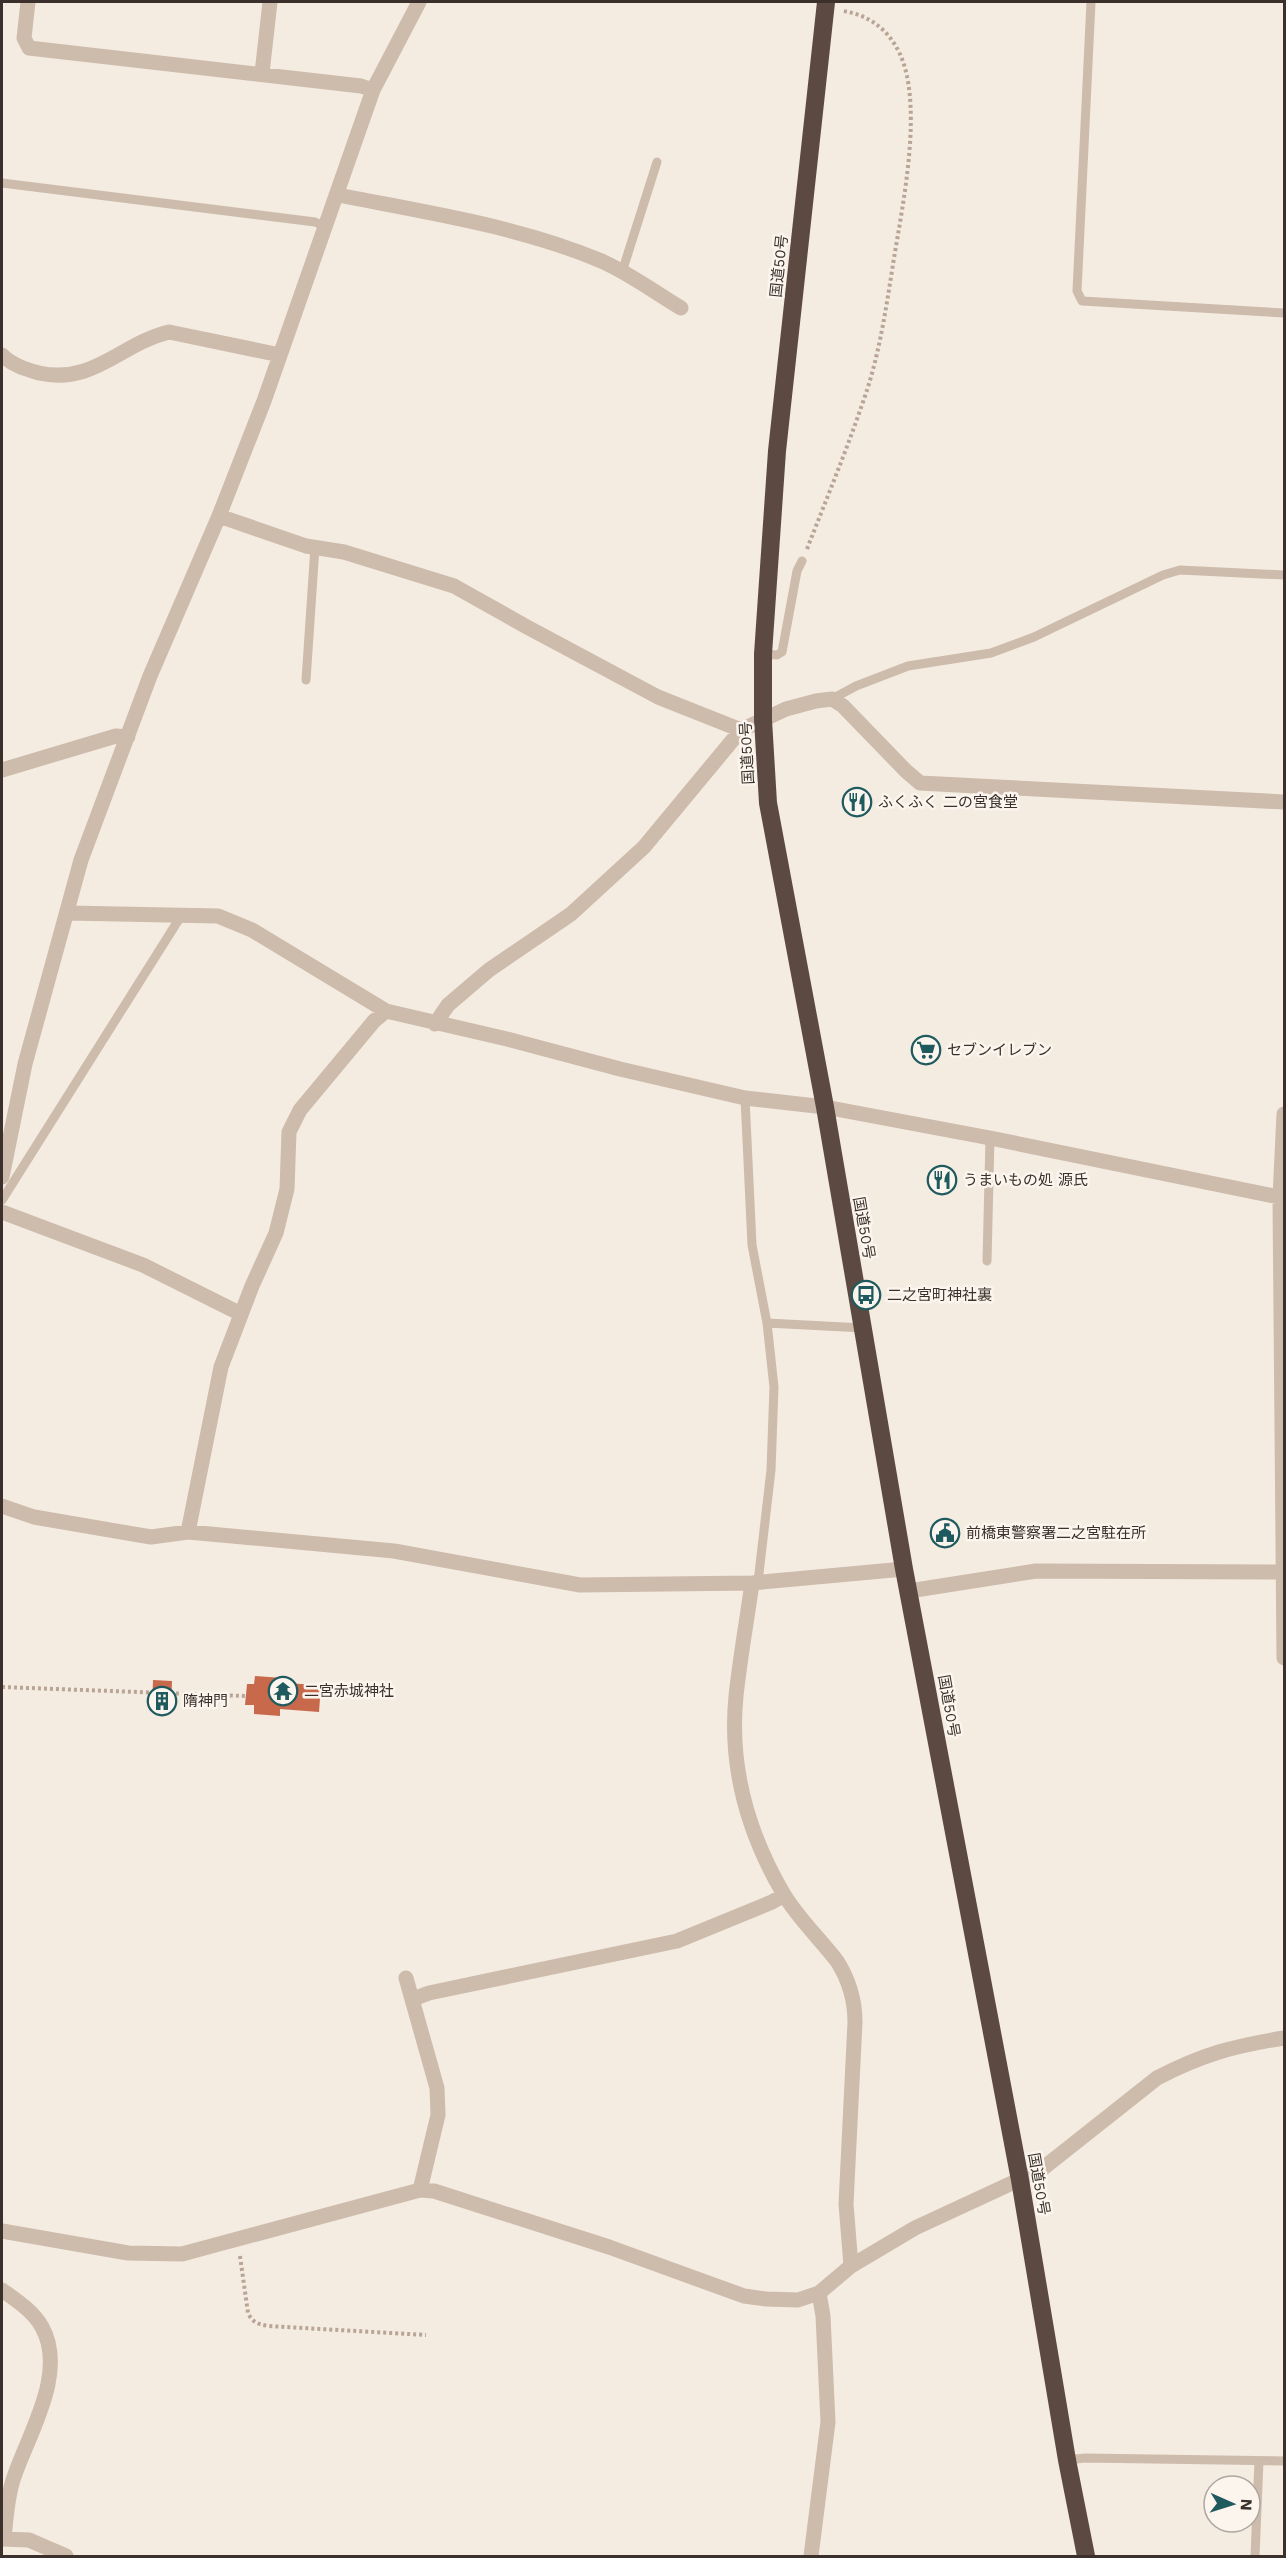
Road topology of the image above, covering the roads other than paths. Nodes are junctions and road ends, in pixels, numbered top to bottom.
1 (28, 2) edge
2 (270, 2) edge
3 (419, 2) edge
4 (1091, 2) edge
5 (826, 5) edge
6 (262, 73) junction
7 (373, 90) junction
8 (657, 162) dead end
9 (2, 183) edge
10 (338, 195) junction
11 (326, 227) junction
12 (622, 272) junction
13 (681, 308) dead end
14 (1284, 313) edge
15 (2, 355) edge
16 (280, 355) junction
17 (219, 516) junction
18 (315, 548) junction
19 (802, 561) road end
20 (1284, 575) edge
21 (763, 654) junction
22 (306, 680) dead end
23 (832, 699) junction
24 (763, 720) junction
25 (741, 730) junction
26 (128, 737) junction
27 (2, 770) edge
28 (1284, 802) edge
29 (68, 913) junction
30 (181, 916) junction
31 (386, 1011) junction
32 (435, 1024) junction
33 (745, 1098) junction
34 (825, 1107) junction
35 (1284, 1114) edge
36 (990, 1138) junction
37 (2, 1177) edge
38 (1282, 1198) edge
39 (2, 1200) edge
40 (2, 1212) edge
41 (987, 1261) dead end
42 (241, 1314) junction
43 (767, 1323) junction
44 (862, 1328) junction
45 (2, 1506) edge
46 (188, 1532) junction
47 (904, 1569) junction
48 (1283, 1572) edge
49 (755, 1582) junction
50 (909, 1591) junction
51 (1284, 1658) edge
52 (784, 1895) junction
53 (406, 1978) dead end
54 (413, 1999) junction
55 (1284, 2038) edge
56 (1020, 2180) junction
57 (420, 2190) junction
58 (2, 2231) edge
59 (852, 2266) junction
60 (2, 2290) edge
61 (819, 2293) junction
62 (1067, 2460) junction
63 (1259, 2461) junction
64 (1284, 2461) edge
65 (3, 2539) edge
66 (29, 2540) junction
67 (27, 2556) edge
68 (66, 2556) edge
69 (811, 2556) edge
70 (1086, 2556) edge
71 (1255, 2556) edge

1 - 6 street
2 - 6 street
3 - 7 street
4 - 14 lane
5 - 21 highway, 国道50号
6 - 7 street
7 - 10 street
8 - 12 lane
9 - 11 lane
10 - 11 street
10 - 12 street
11 - 16 street
12 - 13 street
15 - 16 street
16 - 17 street
17 - 18 street
17 - 26 street
18 - 22 lane
18 - 25 street
19 - 21 lane
20 - 23 lane
21 - 24 highway, 国道50号
23 - 24 street
23 - 28 street
24 - 25 street
24 - 34 highway, 国道50号
25 - 32 street
26 - 27 street
26 - 29 street
29 - 30 street
29 - 37 street
30 - 31 street
30 - 39 lane
31 - 32 street
31 - 42 street
32 - 33 street
33 - 34 street
33 - 43 lane
34 - 36 street
34 - 44 highway, 国道50号
35 - 38 street
36 - 38 street
36 - 41 lane
38 - 48 street
40 - 42 street
42 - 46 street
43 - 44 lane
43 - 49 lane
44 - 47 highway, 国道50号
45 - 46 street
46 - 49 street
47 - 49 street
47 - 50 highway, 国道50号
48 - 50 street
48 - 51 street
49 - 52 street
50 - 56 highway, 国道50号
52 - 54 street
52 - 59 street
53 - 54 street
54 - 57 street
55 - 56 street
56 - 59 street
56 - 62 highway, 国道50号
57 - 58 street
57 - 61 street
59 - 61 street
60 - 65 street
61 - 69 street
62 - 63 lane
62 - 70 highway, 国道50号
63 - 64 lane
63 - 71 lane
65 - 66 street
66 - 67 street
66 - 68 street

